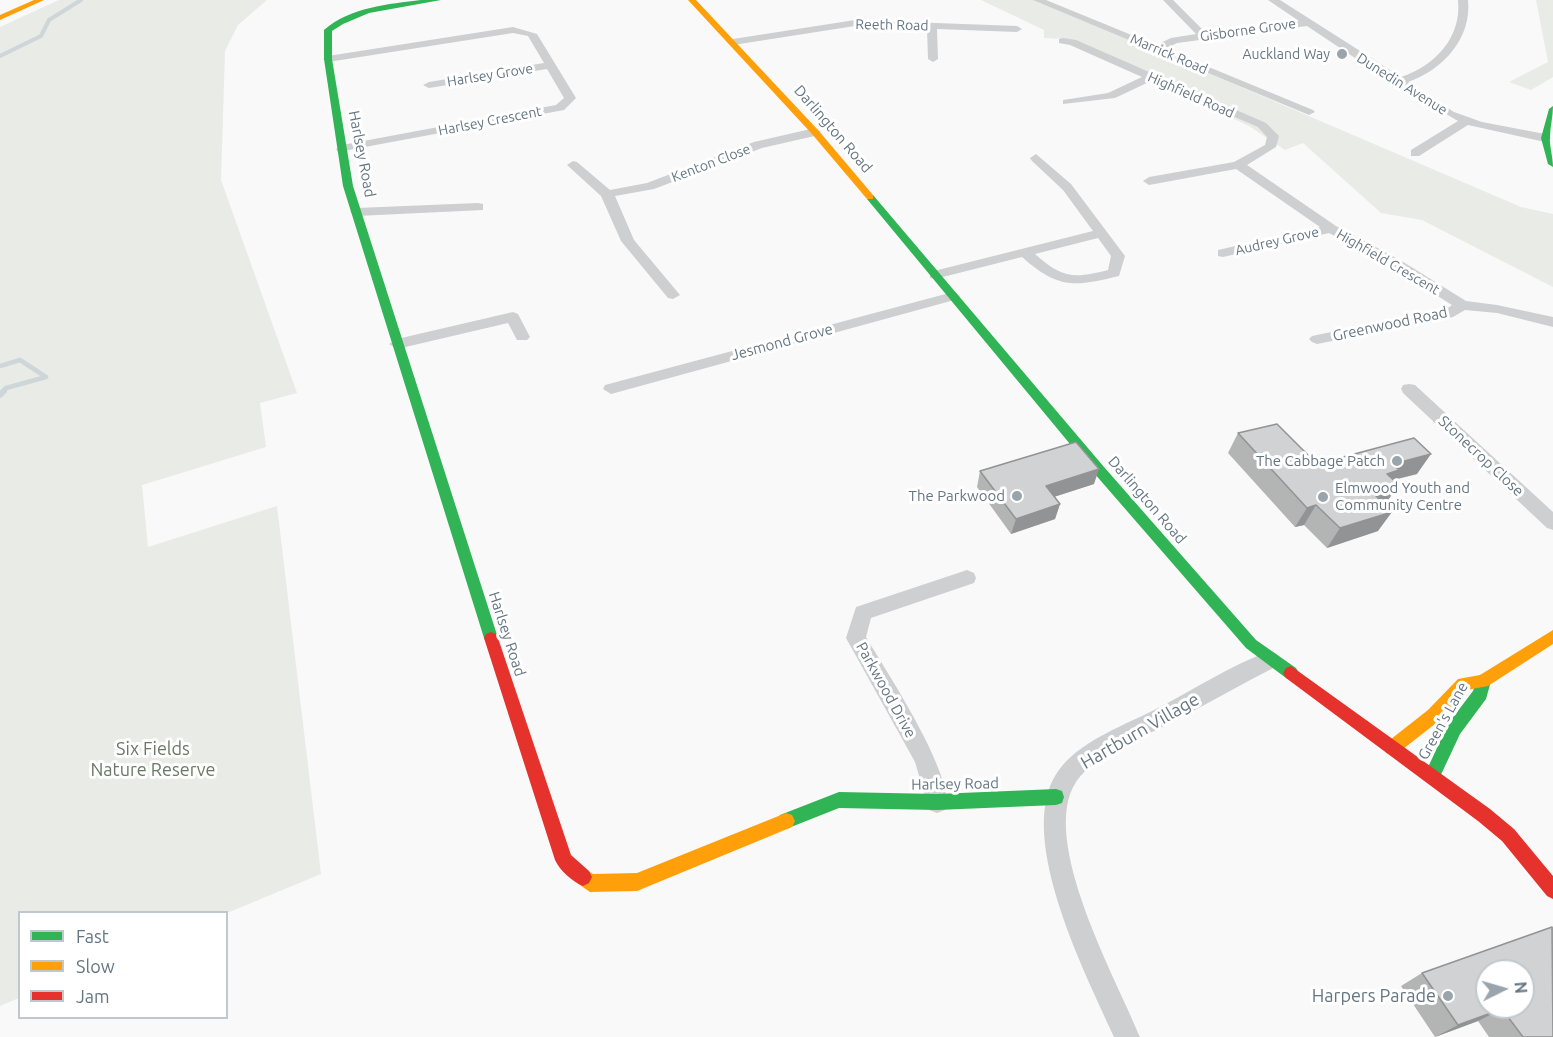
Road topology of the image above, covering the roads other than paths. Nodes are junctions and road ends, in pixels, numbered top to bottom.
1 (16, 0) edge
2 (40, 0) edge
3 (437, 0) edge
4 (692, 0) edge
5 (1038, 0) edge
6 (1168, 0) edge
7 (1296, 0) edge
8 (1463, 0) edge
9 (1275, 1) edge
10 (384, 4) edge
11 (0, 7) edge
12 (0, 18) edge
13 (1307, 22) junction
14 (932, 25) junction
15 (1017, 29) dead end
16 (1203, 36) junction
17 (1063, 41) dead end
18 (733, 42) junction
19 (1155, 49) junction
20 (327, 59) junction
21 (933, 59) dead end
22 (550, 65) junction
23 (1150, 76) junction
24 (1398, 82) junction
25 (429, 85) dead end
26 (1067, 102) dead end
27 (1553, 109) edge
28 (1301, 110) dead end
29 (1466, 121) junction
30 (815, 132) junction
31 (1545, 138) junction
32 (342, 149) junction
33 (1415, 153) dead end
34 (1036, 158) dead end
35 (1553, 164) edge
36 (573, 165) dead end
37 (1238, 165) junction
38 (1149, 181) dead end
39 (607, 194) junction
40 (478, 207) dead end
41 (357, 212) junction
42 (1331, 229) junction
43 (1100, 233) junction
44 (1223, 253) dead end
45 (1026, 254) junction
46 (935, 275) junction
47 (673, 295) dead end
48 (953, 296) junction
49 (1462, 305) junction
50 (1553, 322) edge
51 (522, 337) dead end
52 (1317, 339) dead end
53 (397, 344) junction
54 (611, 389) dead end
55 (1409, 389) dead end
56 (1553, 523) edge
57 (967, 578) dead end
58 (1553, 636) edge
59 (1270, 660) junction
60 (1483, 681) junction
61 (1392, 748) junction
62 (1432, 776) junction
63 (1056, 797) junction
64 (937, 801) junction
65 (1553, 890) edge
66 (1127, 1037) edge

1 - 11 main road
2 - 12 main road
3 - 10 main road, Harlsey Road
4 - 18 main road, Darlington Road
5 - 19 street, Marrick Road
6 - 16 street
7 - 9 street
8 - 24 street
9 - 13 street, Dunedin Avenue
10 - 20 main road, Harlsey Road
13 - 16 street, Gisborne Grove
13 - 24 street, Dunedin Avenue
14 - 15 street, Reeth Road
14 - 18 street, Reeth Road
14 - 21 street
16 - 19 street, Gisborne Grove
17 - 23 street, Highfield Road
18 - 30 main road, Darlington Road
19 - 28 street, Marrick Road
20 - 22 street, Harlsey Crescent
20 - 32 main road, Harlsey Road
22 - 25 street, Harlsey Grove
22 - 32 street, Harlsey Crescent
23 - 26 street
23 - 37 street, Highfield Road
24 - 29 street, Dunedin Avenue
27 - 31 main road
29 - 31 street, Dunedin Avenue
29 - 33 street
30 - 39 street, Kenton Close
30 - 46 main road, Darlington Road
31 - 35 main road
32 - 41 main road, Harlsey Road
34 - 43 street
36 - 39 street
37 - 38 street
37 - 42 street, Highfield Crescent
39 - 47 street
40 - 41 street
41 - 53 main road, Harlsey Road
42 - 44 street, Audrey Grove
42 - 49 street, Highfield Crescent
43 - 45 street
43 - 45 street
45 - 46 street
46 - 48 main road, Darlington Road
48 - 54 street, Jesmond Grove
48 - 59 main road, Darlington Road
49 - 50 street, Highfield Crescent
49 - 52 street, Greenwood Road
51 - 53 street
53 - 64 main road, Harlsey Road
55 - 56 street, Stonecrop Close
57 - 64 street, Parkwood Drive
58 - 60 main road, Green's Lane
59 - 61 main road, Darlington Road
59 - 63 street, Hartburn Village
60 - 61 main road, Green's Lane
60 - 62 main road, Green's Lane
61 - 62 main road, Darlington Road
62 - 65 main road, Darlington Road
63 - 64 main road, Harlsey Road
63 - 66 street, Hartburn Village

